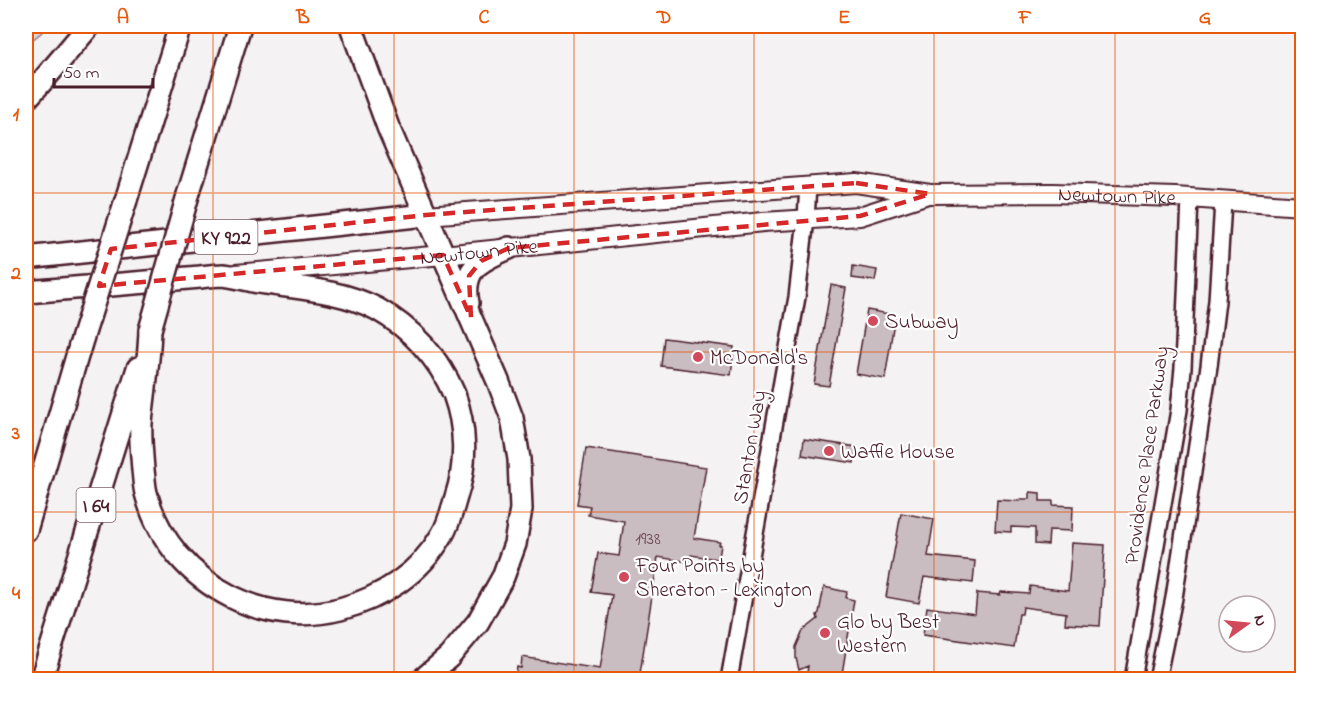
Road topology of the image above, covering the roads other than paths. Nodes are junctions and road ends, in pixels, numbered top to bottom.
1 (89, 26) edge
2 (180, 26) edge
3 (240, 26) edge
4 (351, 26) edge
5 (26, 99) edge
6 (807, 186) junction
7 (930, 194) junction
8 (1190, 199) junction
9 (1223, 202) junction
10 (1302, 206) edge
11 (426, 215) junction
12 (806, 219) junction
13 (509, 248) junction
14 (443, 255) junction
15 (26, 258) edge
16 (222, 275) junction
17 (26, 292) edge
18 (471, 318) junction
19 (150, 330) junction
20 (26, 530) edge
21 (41, 680) edge
22 (422, 680) edge
23 (729, 680) edge
24 (1133, 680) edge
25 (1157, 680) edge

1 - 5 highway
2 - 20 highway, bridge
3 - 19 highway, I 64, bridge
4 - 11 highway
6 - 7 main road, Newtown Pike / KY 922
6 - 11 main road, Newtown Pike / KY 922
6 - 12 street, Stanton Way
7 - 8 main road, Newtown Pike / KY 922
7 - 12 main road, Newtown Pike / KY 922
8 - 9 main road, Newtown Pike / KY 922
8 - 24 street, Providence Place Parkway
9 - 10 main road, Newtown Pike / KY 922
9 - 25 street
11 - 14 highway
11 - 15 highway, Newtown Pike / KY 922
12 - 13 main road, Newtown Pike / KY 922
12 - 23 street, Stanton Way
13 - 14 main road, Newtown Pike / KY 922
13 - 18 highway
14 - 16 main road, Newtown Pike / KY 922
14 - 18 highway
16 - 17 highway, Newtown Pike / KY 922
16 - 19 highway
18 - 22 highway
19 - 21 highway, I 64

